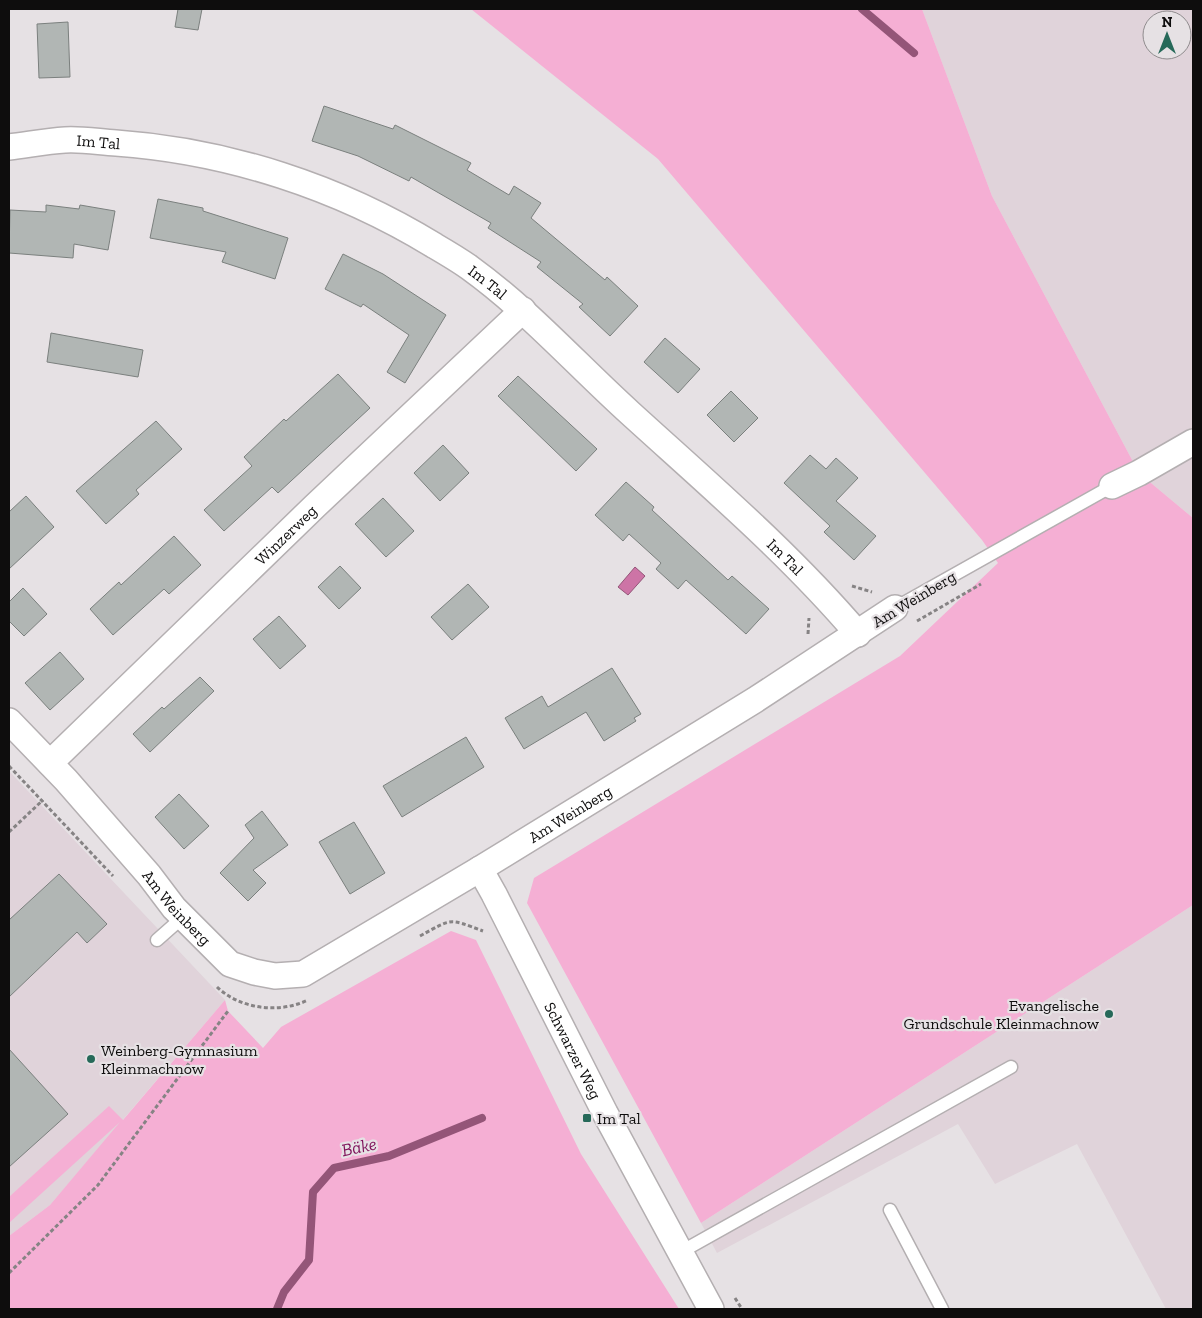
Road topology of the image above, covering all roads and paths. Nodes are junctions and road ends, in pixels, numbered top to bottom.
1 (9, 147) edge
2 (523, 310) junction
3 (1189, 444) edge
4 (1112, 486) joint
5 (847, 581) dead end
6 (888, 601) junction
7 (808, 612) dead end
8 (858, 634) junction
9 (808, 638) dead end
10 (9, 721) edge
11 (58, 771) junction
12 (9, 832) edge
13 (480, 869) junction
14 (183, 917) junction
15 (157, 940) dead end
16 (228, 1011) dead end
17 (1011, 1067) dead end
18 (890, 1210) dead end
19 (679, 1253) junction
20 (9, 1273) edge
21 (711, 1309) edge
22 (942, 1309) edge

1 - 2 street, Im Tal
2 - 8 street, Im Tal
2 - 11 street, Winzerweg
3 - 4 street, Am Weinberg
4 - 6 lane, Am Weinberg
5 - 6 path
6 - 8 street, Am Weinberg
7 - 9 path
8 - 13 street, Am Weinberg
10 - 11 street, Am Weinberg
11 - 12 path
11 - 14 street, Am Weinberg
13 - 14 street, Am Weinberg
13 - 19 street, Schwarzer Weg
14 - 15 lane
16 - 20 path
17 - 19 lane
18 - 22 lane
19 - 21 street, Schwarzer Weg

